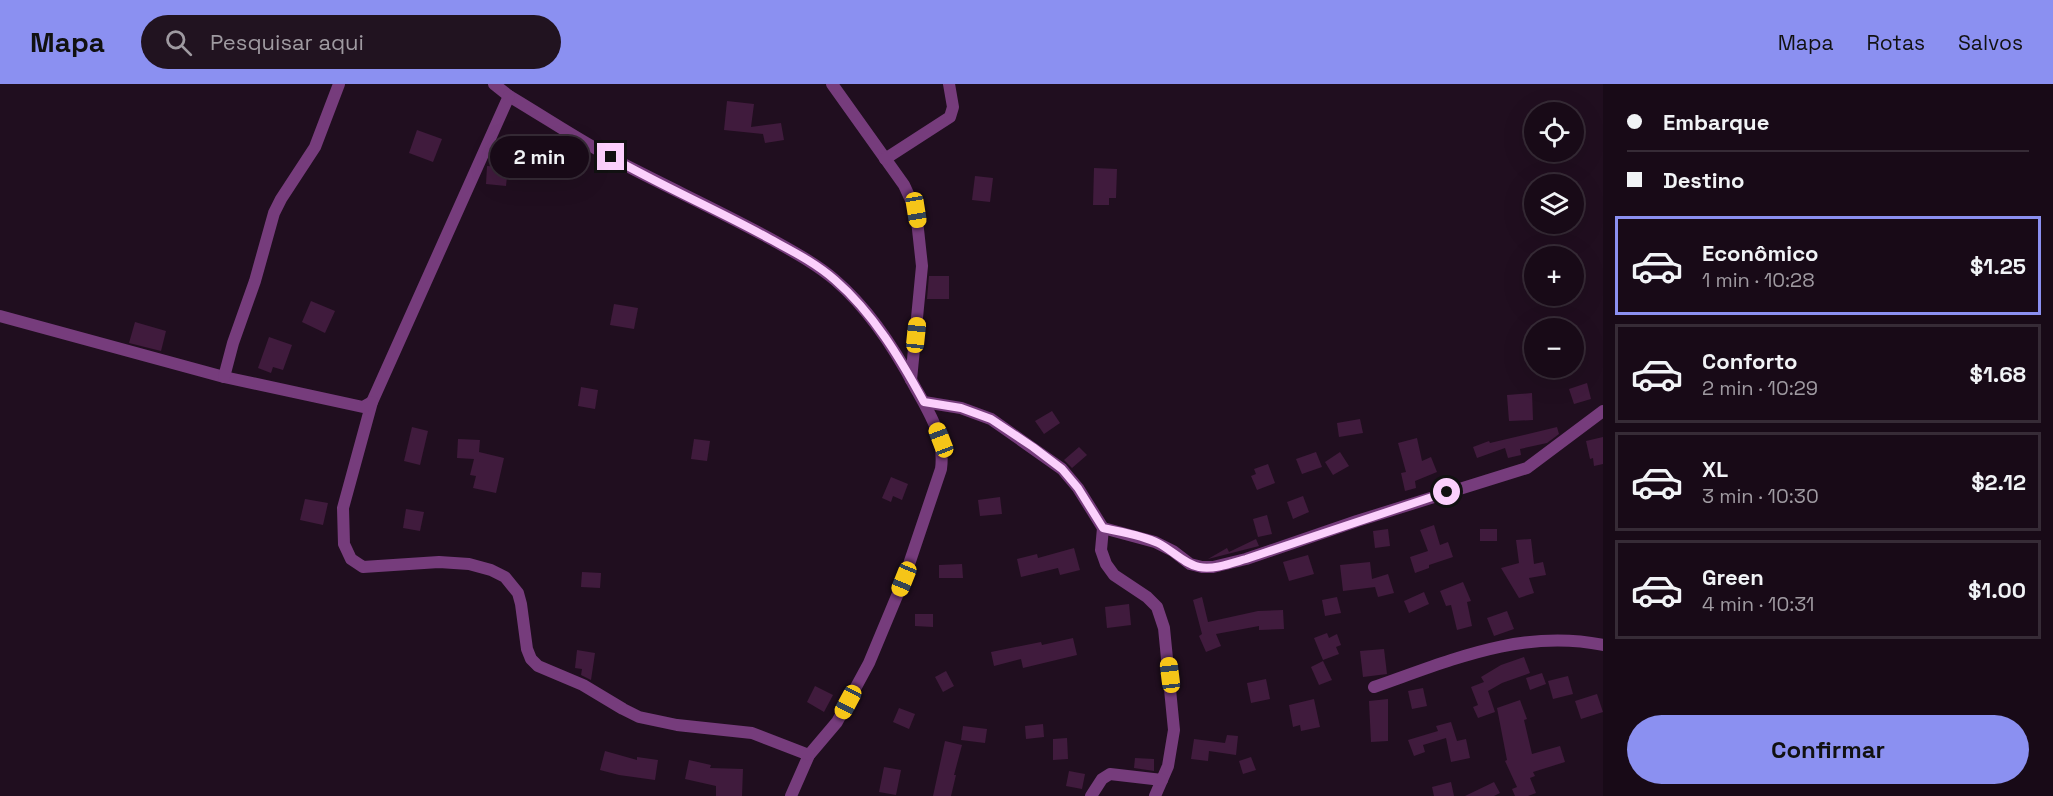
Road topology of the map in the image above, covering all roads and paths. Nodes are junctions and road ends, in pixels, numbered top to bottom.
1 (339, 84) edge
2 (494, 84) edge
3 (832, 84) edge
4 (949, 84) edge
5 (509, 96) junction
6 (885, 159) junction
7 (0, 316) edge
8 (224, 377) junction
9 (911, 380) junction
10 (372, 402) junction
11 (924, 402) junction
12 (1603, 411) edge
13 (1103, 528) junction
14 (1603, 645) edge
15 (1374, 687) dead end
16 (809, 755) junction
17 (1162, 780) junction
18 (791, 796) edge
19 (1091, 796) edge
20 (1155, 796) edge

1 - 8 street
2 - 5 street
3 - 6 street
4 - 6 street
5 - 9 street
5 - 10 street
6 - 9 street
7 - 8 street
8 - 10 street
9 - 11 street
10 - 16 street
11 - 13 street
11 - 16 street
12 - 13 street
13 - 17 street
14 - 15 street
16 - 18 street
17 - 19 street
17 - 20 street

